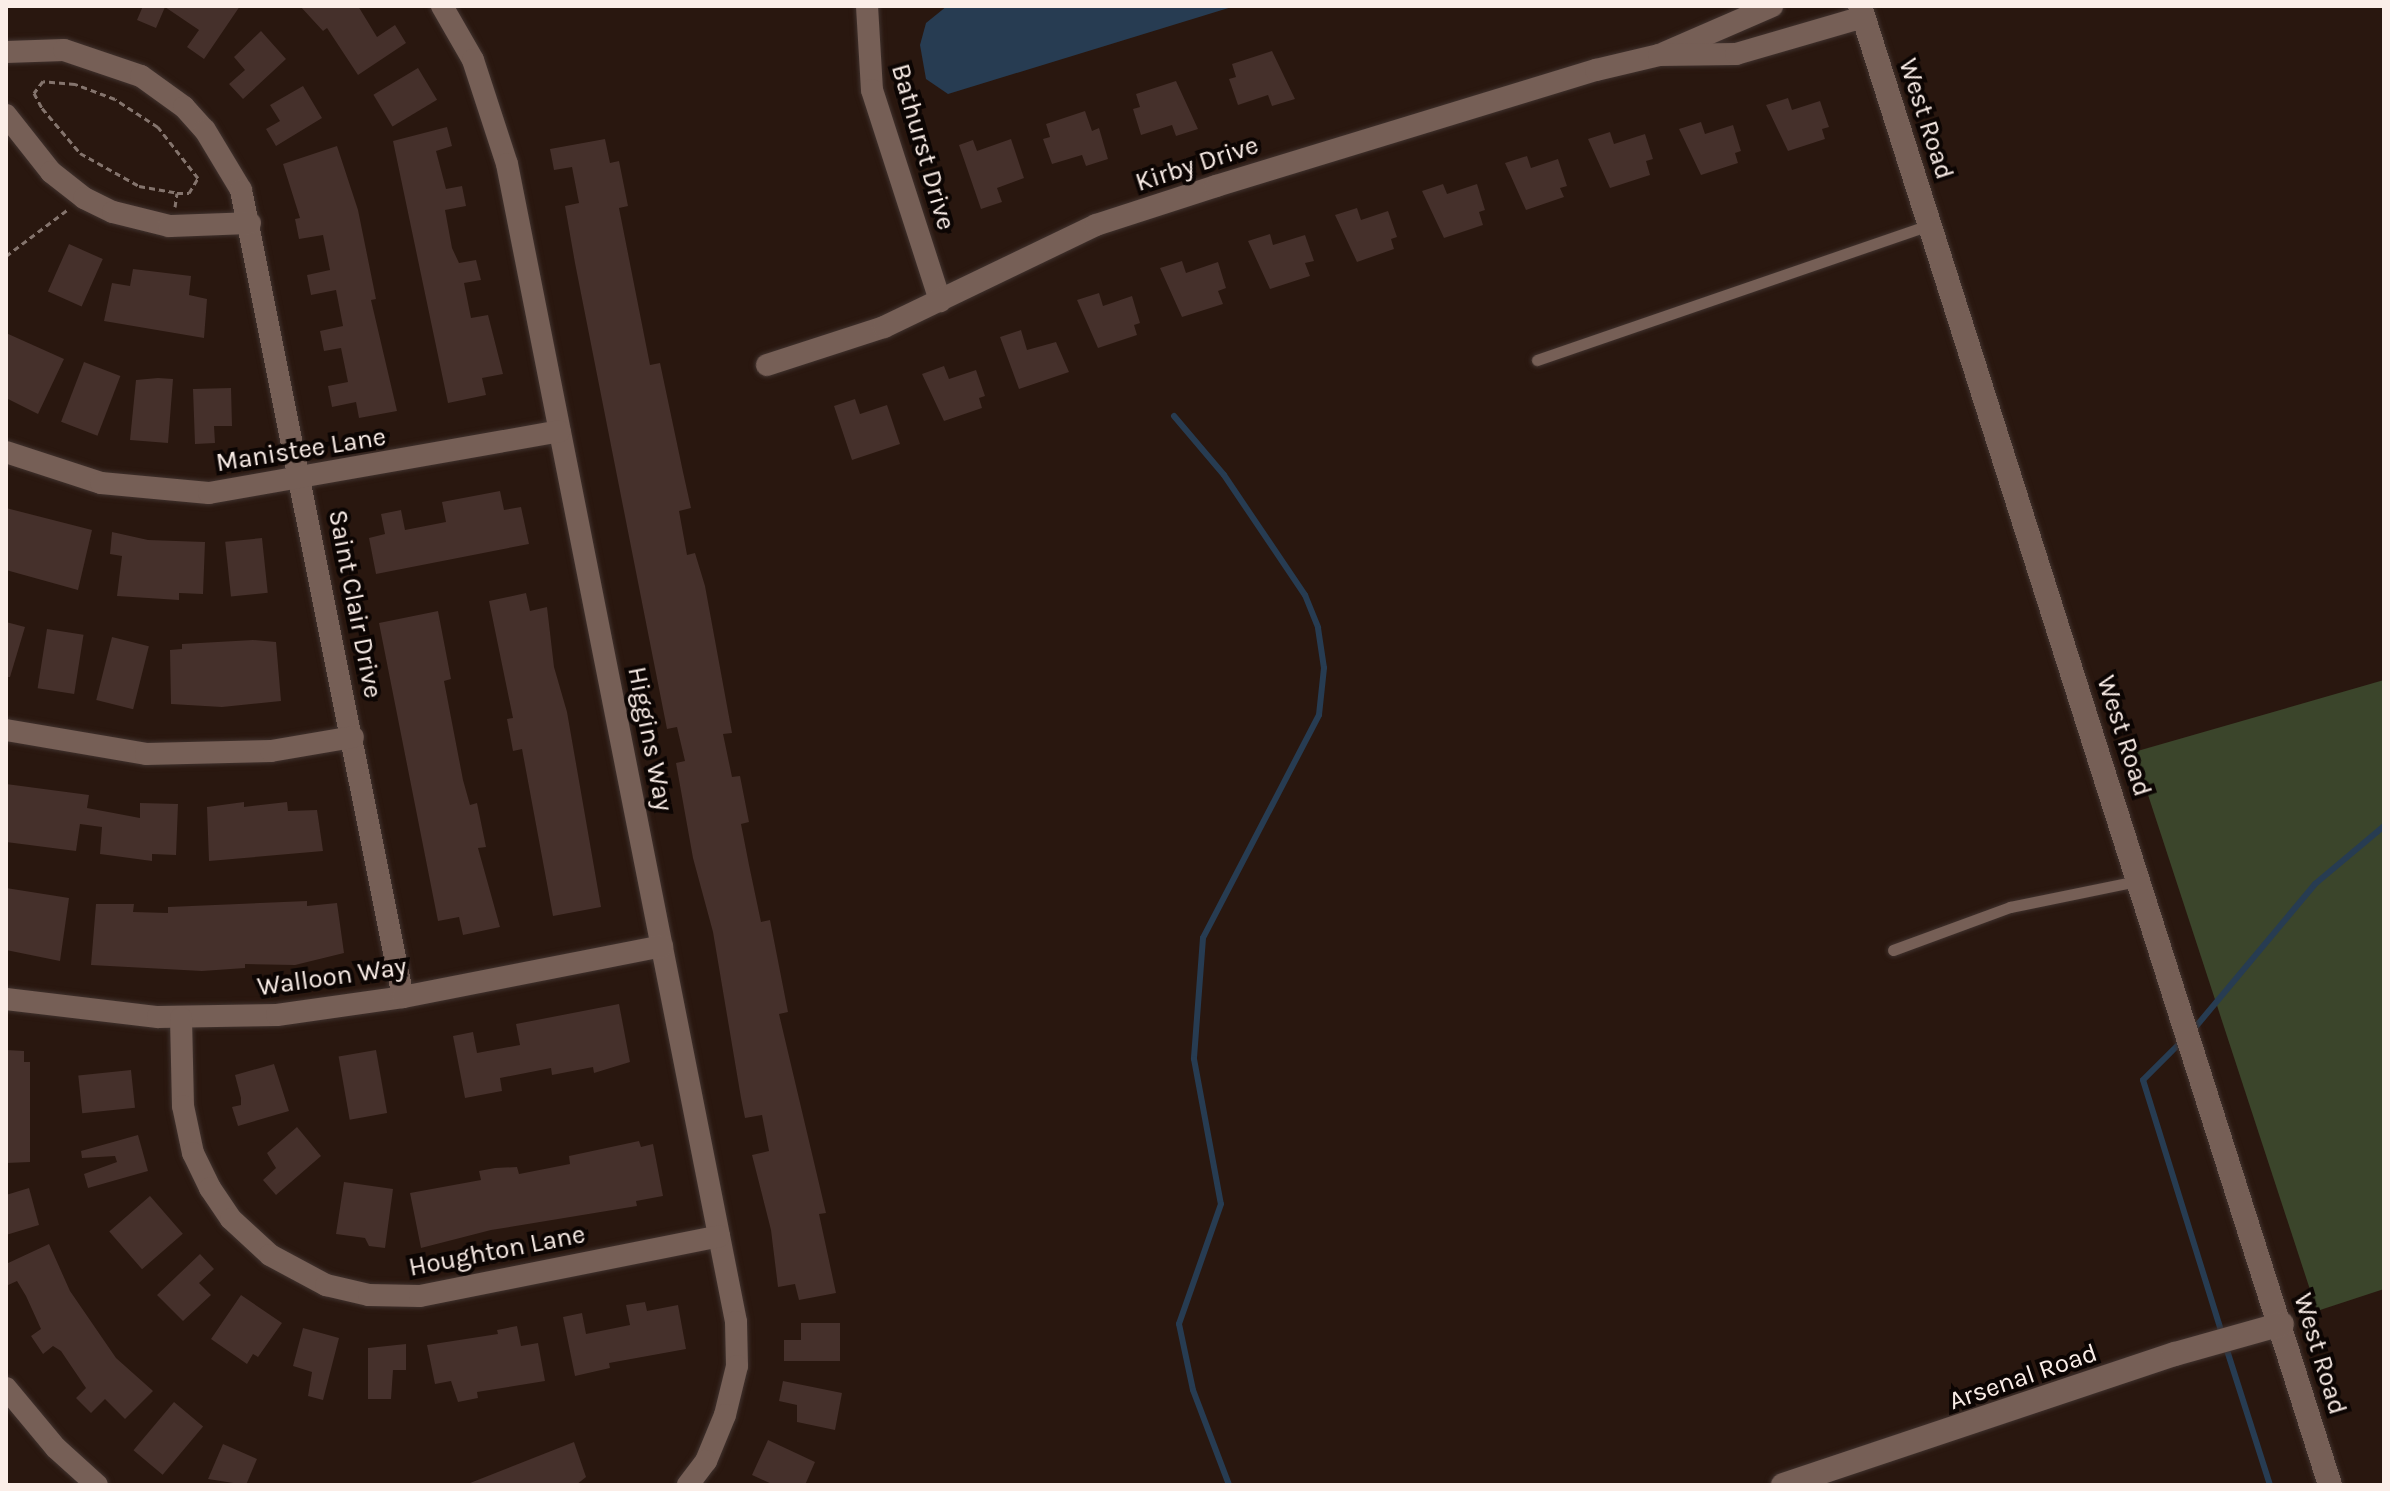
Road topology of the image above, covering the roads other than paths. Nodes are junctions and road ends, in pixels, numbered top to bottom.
1 (442, 6) edge
2 (867, 6) edge
3 (1772, 6) edge
4 (1861, 11) edge
5 (6, 52) edge
6 (1659, 55) junction
7 (6, 115) edge
8 (250, 223) junction
9 (1932, 224) junction
10 (940, 301) junction
11 (1537, 360) dead end
12 (767, 365) dead end
13 (560, 431) junction
14 (6, 452) edge
15 (301, 481) junction
16 (6, 730) edge
17 (353, 737) junction
18 (2141, 880) junction
19 (662, 946) junction
20 (1893, 950) dead end
21 (403, 997) junction
22 (6, 999) edge
23 (181, 1018) junction
24 (719, 1236) junction
25 (2282, 1324) junction
26 (6, 1388) edge
27 (97, 1485) edge
28 (688, 1485) edge
29 (1783, 1485) edge
30 (2330, 1485) edge

1 - 13 street, Higgins Way
2 - 10 street, Bathurst Drive
3 - 6 street, Kirby Drive
4 - 6 street, Kirby Drive
4 - 9 street, West Road
5 - 8 street, Saint Clair Drive
6 - 10 street, Kirby Drive
7 - 8 street
8 - 15 street, Saint Clair Drive
9 - 11 lane
9 - 18 street, West Road
10 - 12 street, Kirby Drive
13 - 15 street, Manistee Lane
13 - 19 street, Higgins Way
14 - 15 street, Manistee Lane
15 - 17 street, Saint Clair Drive
16 - 17 street
17 - 21 street, Saint Clair Drive
18 - 20 lane
18 - 25 street, West Road
19 - 21 street, Walloon Way
19 - 24 street, Higgins Way
21 - 23 street, Walloon Way
22 - 23 street, Walloon Way
23 - 24 street, Houghton Lane
24 - 28 street, Higgins Way
25 - 29 street, Arsenal Road
25 - 30 street, West Road
26 - 27 street

